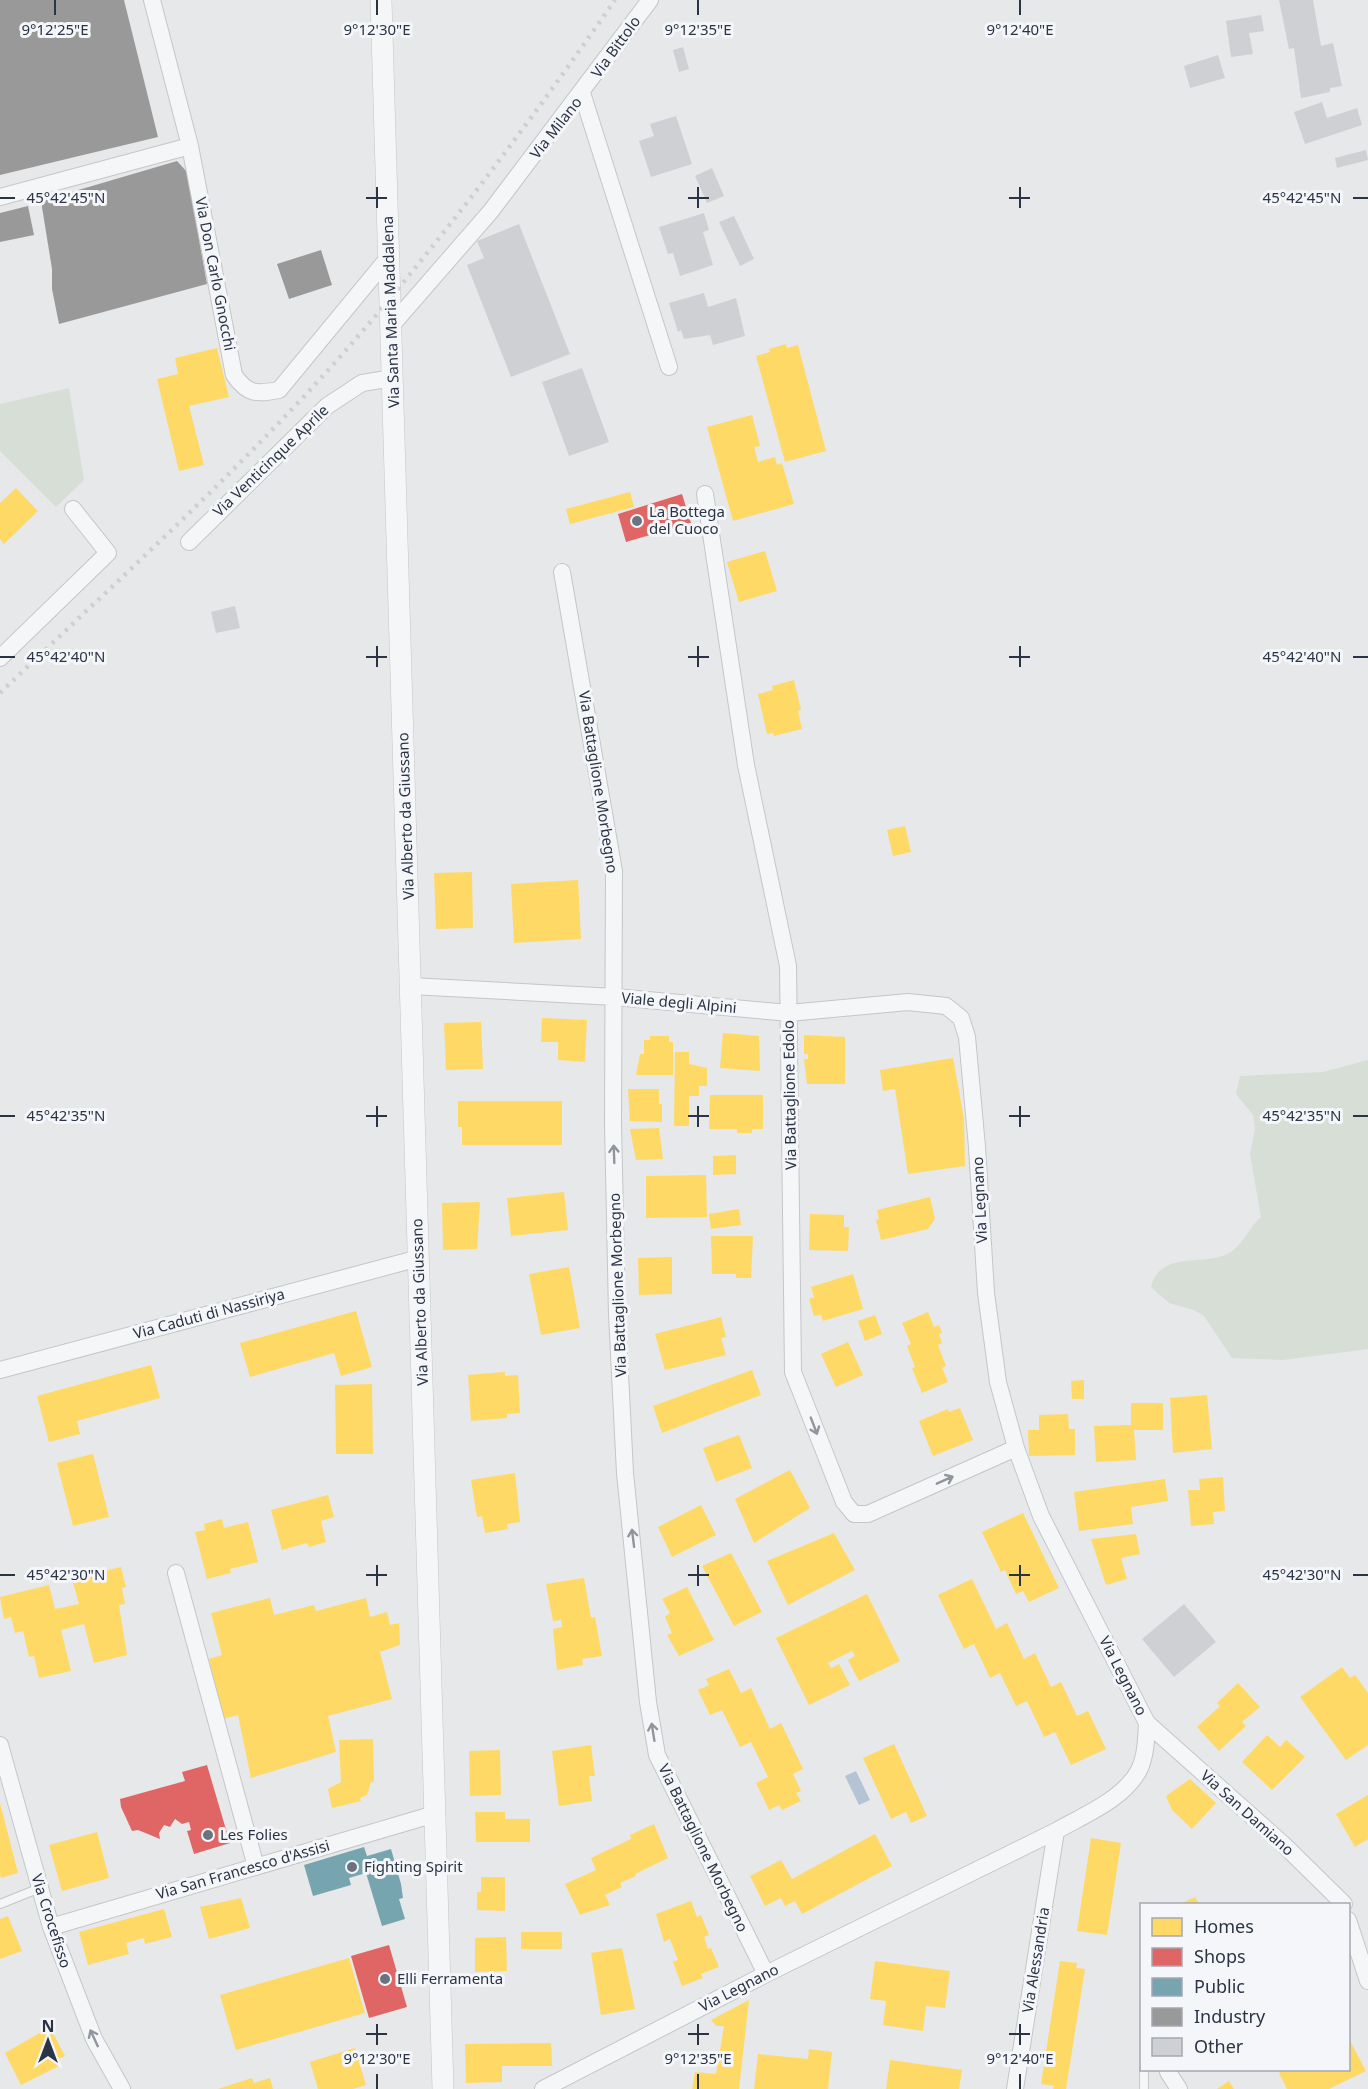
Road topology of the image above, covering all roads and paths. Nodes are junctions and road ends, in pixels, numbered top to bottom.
1 (152, 0) edge
2 (381, 0) edge
3 (650, 0) edge
4 (582, 93) junction
5 (190, 146) junction
6 (0, 197) edge
7 (388, 258) junction
8 (391, 326) junction
9 (669, 367) dead end
10 (393, 378) junction
11 (705, 494) dead end
12 (73, 509) dead end
13 (398, 516) joint
14 (189, 542) dead end
15 (562, 572) dead end
16 (0, 658) edge
17 (411, 986) junction
18 (615, 997) junction
19 (946, 1006) joint
20 (789, 1013) junction
21 (419, 1258) junction
22 (0, 1370) edge
23 (1016, 1448) junction
24 (176, 1573) dead end
25 (1147, 1724) junction
26 (0, 1745) edge
27 (435, 1814) junction
28 (1056, 1831) junction
29 (256, 1867) junction
30 (40, 1888) junction
31 (1342, 1903) edge
32 (0, 1904) edge
33 (1350, 1926) edge
34 (51, 1927) junction
35 (766, 1974) junction
36 (1368, 1981) edge
37 (1144, 2071) dead end
38 (1168, 2072) dead end
39 (122, 2089) edge
40 (443, 2089) edge
41 (543, 2089) edge
42 (1015, 2089) edge
43 (1144, 2089) edge
44 (1179, 2089) edge

1 - 5 street, Via Don Carlo Gnocchi
2 - 7 street, Via Santa Maria Maddalena
3 - 4 street, Via Bittolo
4 - 8 street, Via Milano
4 - 9 street, Via Milano
5 - 6 street
5 - 7 street, Via Don Carlo Gnocchi
7 - 8 street, Via Santa Maria Maddalena
8 - 10 street, Via Santa Maria Maddalena
10 - 13 street, Via Santa Maria Maddalena
10 - 14 street, Via Venticinque Aprile
11 - 20 street, Via Battaglione Edolo
12 - 16 street
13 - 17 street, Via Alberto da Giussano
15 - 18 street, Via Battaglione Morbegno
17 - 18 street, Viale degli Alpini
17 - 21 street, Via Alberto da Giussano
18 - 20 street, Viale degli Alpini
35 -> 18 street, Via Battaglione Morbegno
19 - 20 street, Viale degli Alpini
19 - 23 street, Via Legnano
20 -> 23 street, Via Battaglione Edolo
21 - 22 street, Via Caduti di Nassiriya
21 - 27 street, Via Alberto da Giussano
23 - 25 street, Via Legnano
24 - 29 street
25 - 28 street, Via Legnano
25 - 31 street, Via San Damiano
26 - 30 street, Via Crocefisso
27 - 29 street, Via San Francesco d'Assisi
27 - 40 street, Via Alberto da Giussano
28 - 35 street, Via Legnano
28 - 42 street, Via Alessandria
29 - 34 street, Via San Francesco d'Assisi
30 - 32 lane
30 - 34 street, Via Crocefisso
33 - 36 street
39 -> 34 street, Via Crocefisso
35 - 41 street, Via Legnano
37 - 43 lane
38 - 44 street

